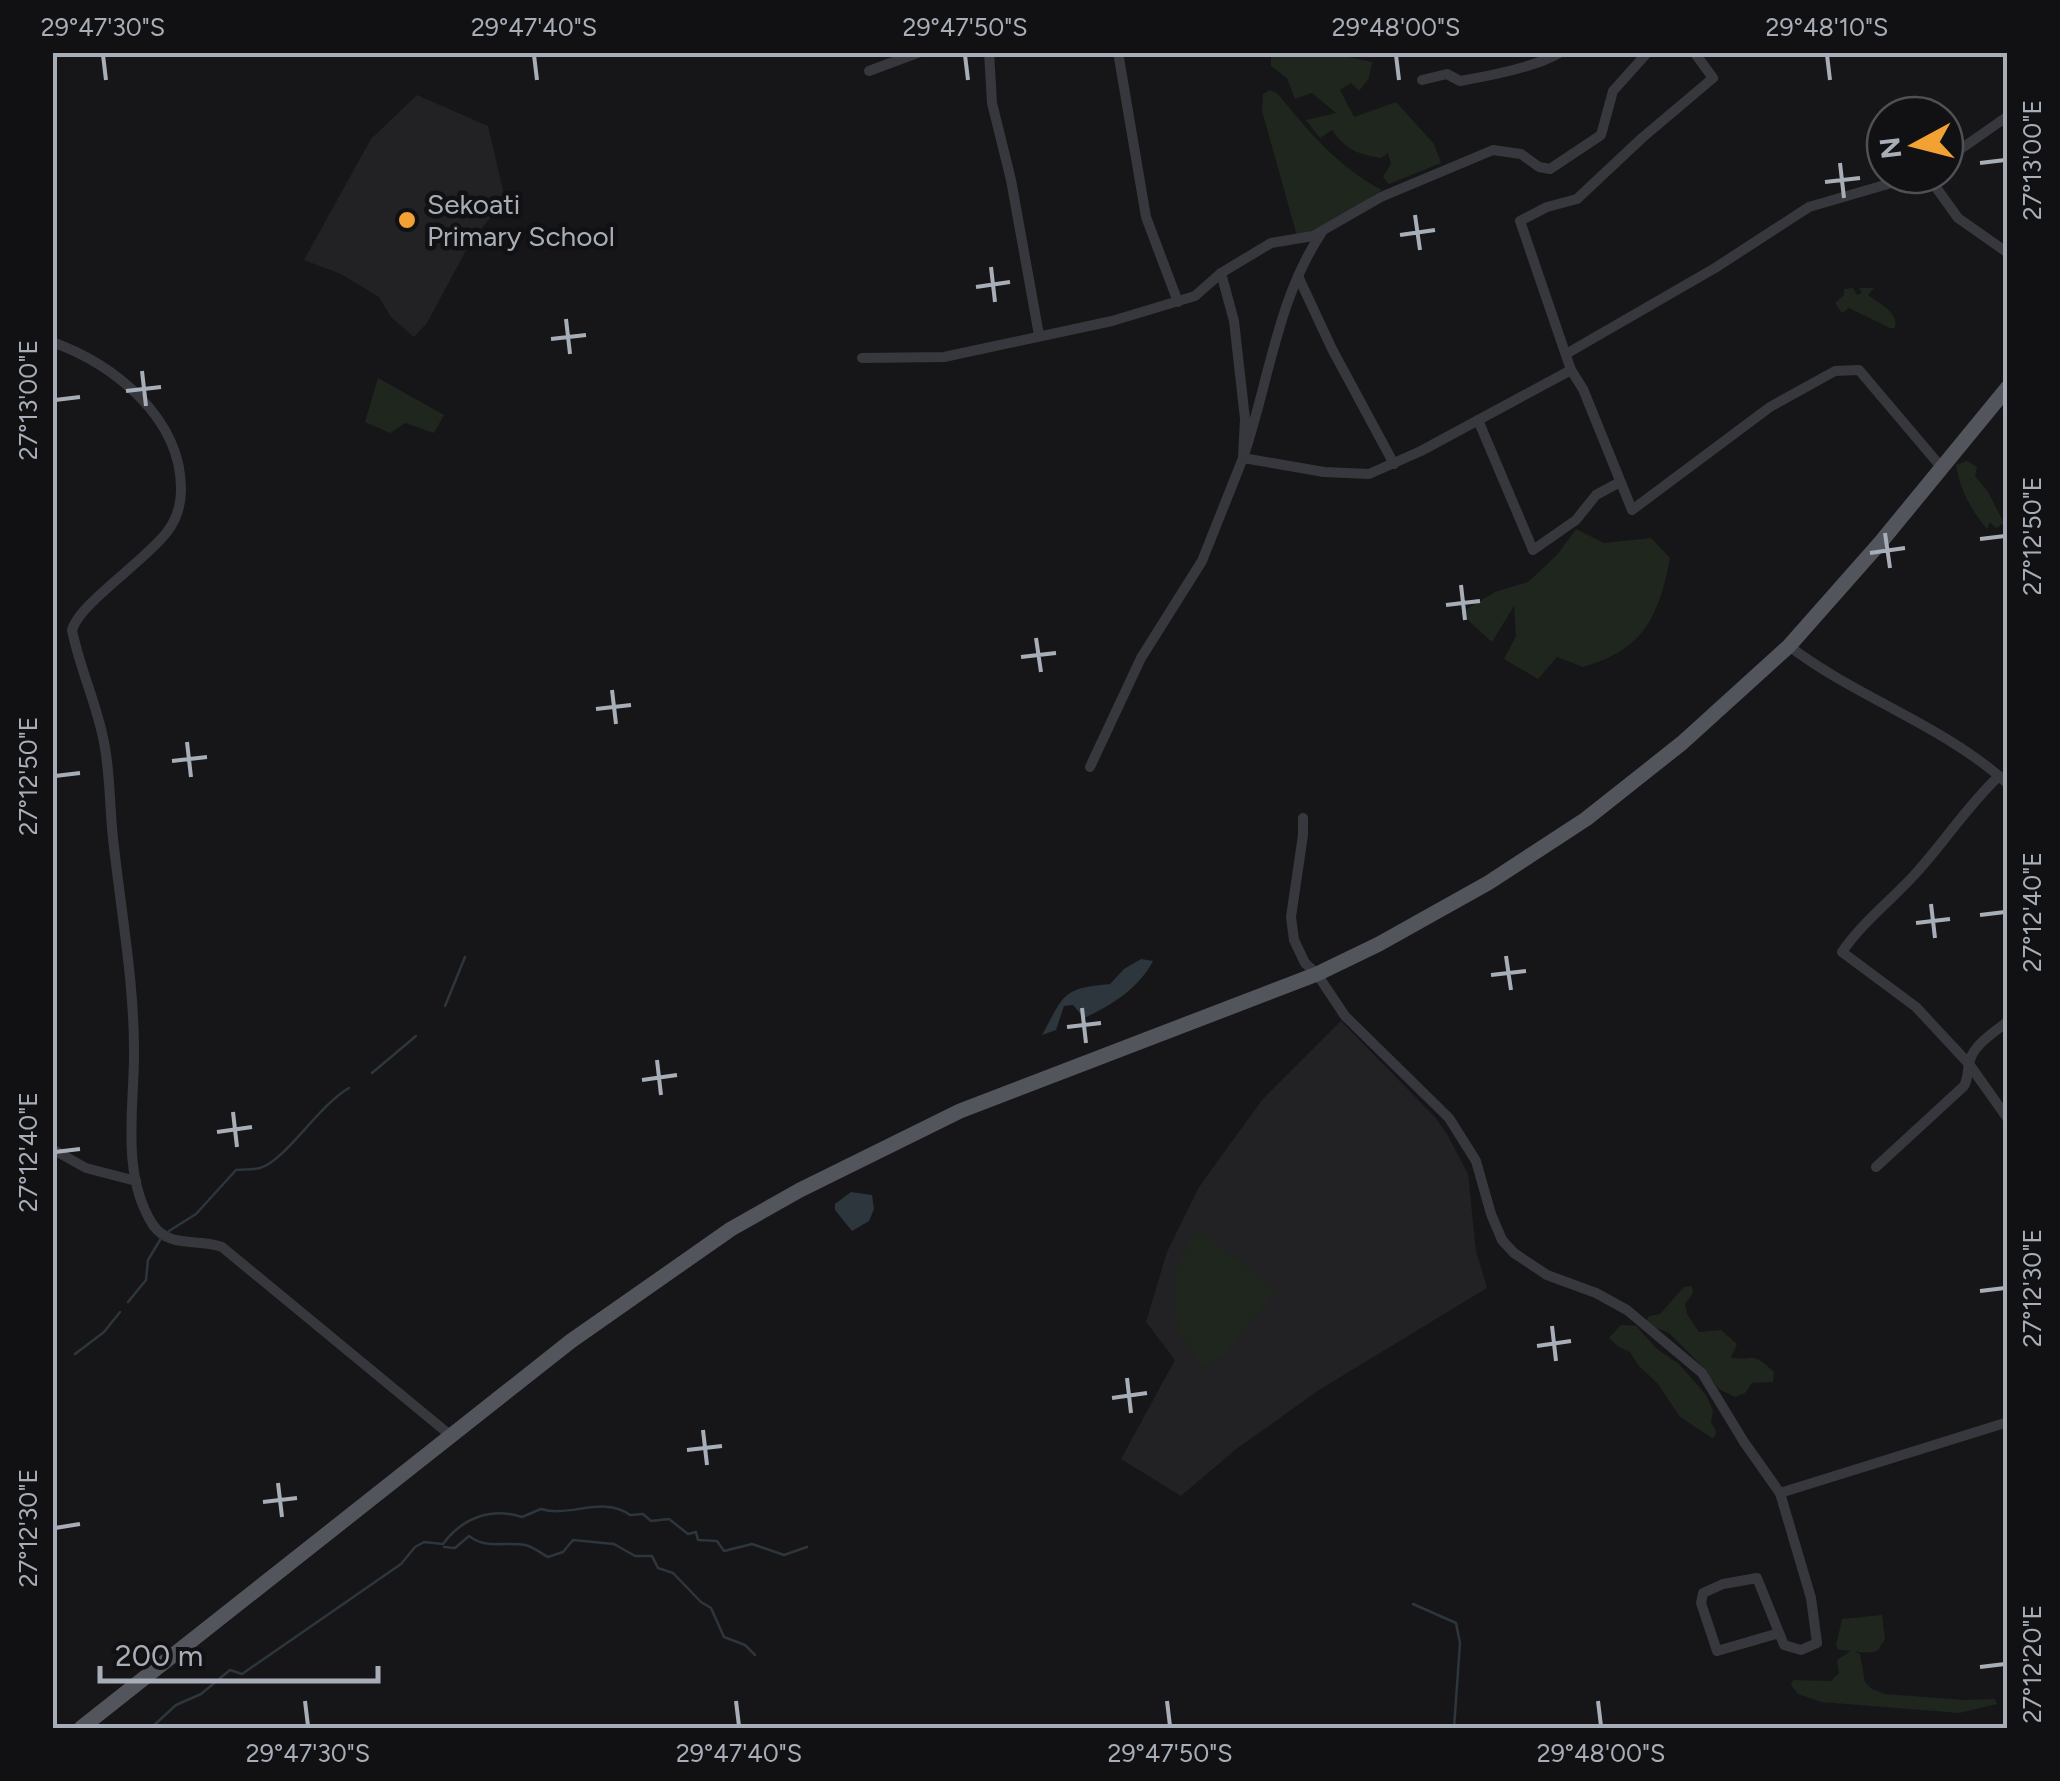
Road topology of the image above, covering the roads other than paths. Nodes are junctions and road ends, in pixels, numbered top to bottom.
1 (920, 52) edge
2 (989, 52) edge
3 (1118, 52) edge
4 (1560, 52) edge
5 (1648, 52) edge
6 (1694, 52) edge
7 (868, 71) dead end
8 (1422, 80) dead end
9 (2008, 116) edge
10 (1965, 146) edge
11 (1865, 190) edge
12 (1942, 195) edge
13 (1323, 231) junction
14 (2008, 253) edge
15 (1221, 274) junction
16 (1298, 276) junction
17 (1178, 302) junction
18 (1039, 335) junction
19 (52, 342) edge
20 (1566, 354) junction
21 (862, 358) dead end
22 (1571, 370) junction
23 (2008, 387) edge
24 (1478, 420) junction
25 (1244, 458) junction
26 (1394, 464) junction
27 (1942, 468) junction
28 (1620, 482) junction
29 (1789, 646) junction
30 (1090, 767) dead end
31 (2003, 780) edge
32 (1303, 818) dead end
33 (1317, 974) junction
34 (2008, 1021) edge
35 (1969, 1064) junction
36 (2008, 1119) edge
37 (52, 1148) edge
38 (1876, 1167) dead end
39 (136, 1180) junction
40 (2008, 1422) edge
41 (450, 1436) junction
42 (1780, 1493) junction
43 (1778, 1633) junction
44 (81, 1728) edge

1 - 7 street
2 - 18 street
3 - 17 street
4 - 8 street
5 - 13 street
6 - 20 street
9 - 10 street
11 - 20 street
12 - 14 street
13 - 15 street
13 - 16 street
15 - 17 street
15 - 25 street
16 - 25 street
16 - 26 street
17 - 18 street
18 - 21 street
19 - 39 street
20 - 22 street
22 - 24 street
22 - 28 street
23 - 27 main road
24 - 26 street
24 - 28 street
25 - 26 street
25 - 30 street
27 - 28 street
27 - 29 main road
29 - 31 street
29 - 33 main road
31 - 35 street
32 - 33 street
33 - 41 main road
33 - 42 street
34 - 35 street
35 - 36 street
35 - 38 street
37 - 39 street
39 - 41 street
40 - 42 street
41 - 44 main road
42 - 43 street
43 - 43 street

